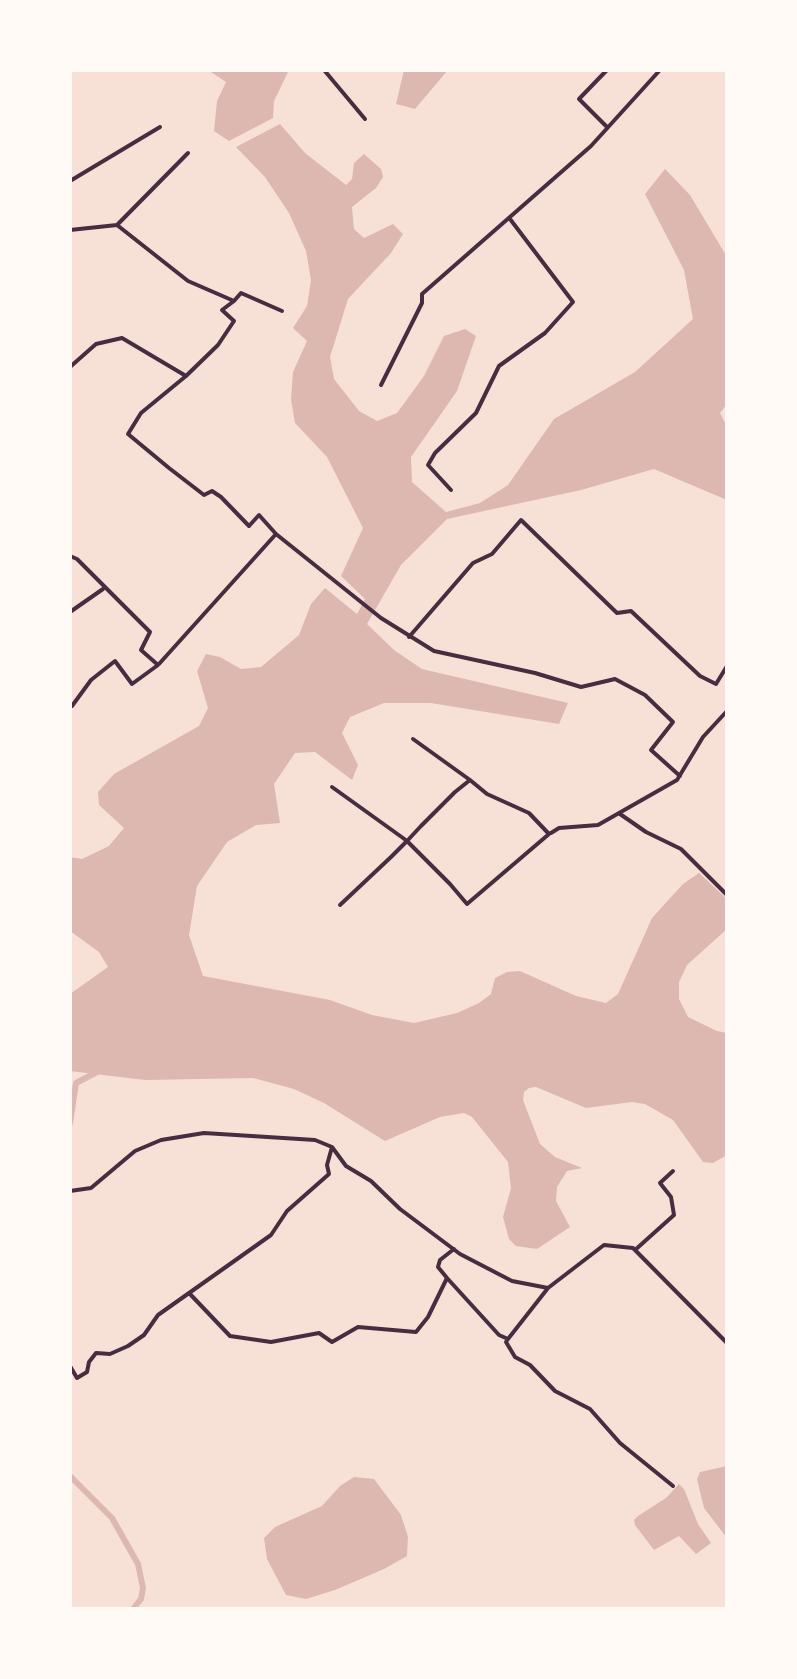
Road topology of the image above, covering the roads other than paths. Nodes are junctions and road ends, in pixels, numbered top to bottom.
1 (324, 70) edge
2 (607, 70) edge
3 (660, 70) edge
4 (365, 119) dead end
5 (160, 127) dead end
6 (608, 128) junction
7 (188, 153) dead end
8 (70, 182) edge
9 (510, 219) junction
10 (117, 225) junction
11 (70, 230) edge
12 (234, 301) junction
13 (282, 311) dead end
14 (70, 368) edge
15 (186, 376) junction
16 (381, 385) dead end
17 (452, 490) dead end
18 (276, 534) junction
19 (70, 556) edge
20 (104, 588) junction
21 (70, 612) edge
22 (408, 637) junction
23 (158, 666) junction
24 (727, 666) edge
25 (70, 704) edge
26 (727, 711) edge
27 (413, 739) dead end
28 (680, 776) junction
29 (470, 780) junction
30 (332, 787) dead end
31 (620, 814) junction
32 (549, 834) junction
33 (406, 841) junction
34 (727, 895) edge
35 (340, 905) dead end
36 (332, 1147) junction
37 (674, 1171) dead end
38 (70, 1191) edge
39 (454, 1249) junction
40 (635, 1250) junction
41 (447, 1278) junction
42 (548, 1288) junction
43 (190, 1294) junction
44 (508, 1339) junction
45 (727, 1343) edge
46 (70, 1366) edge
47 (673, 1486) dead end

1 - 4 street
2 - 6 street
3 - 6 street
5 - 8 street
6 - 9 street
7 - 10 street
9 - 16 street
9 - 17 street
10 - 11 street
10 - 12 street
12 - 13 street
12 - 15 street
14 - 15 street
15 - 18 street
18 - 22 street
18 - 23 street
19 - 20 street
20 - 21 street
20 - 23 street
22 - 24 street
22 - 28 street
23 - 25 street
26 - 28 street
27 - 29 street
28 - 31 street
29 - 32 street
29 - 33 street
30 - 33 street
31 - 32 street
31 - 34 street
32 - 33 street
33 - 35 street
36 - 38 street
36 - 39 street
36 - 43 street
37 - 40 street
39 - 41 street
39 - 42 street
40 - 42 street
40 - 45 street
41 - 43 street
41 - 44 street
42 - 44 street
43 - 46 street
44 - 47 street

